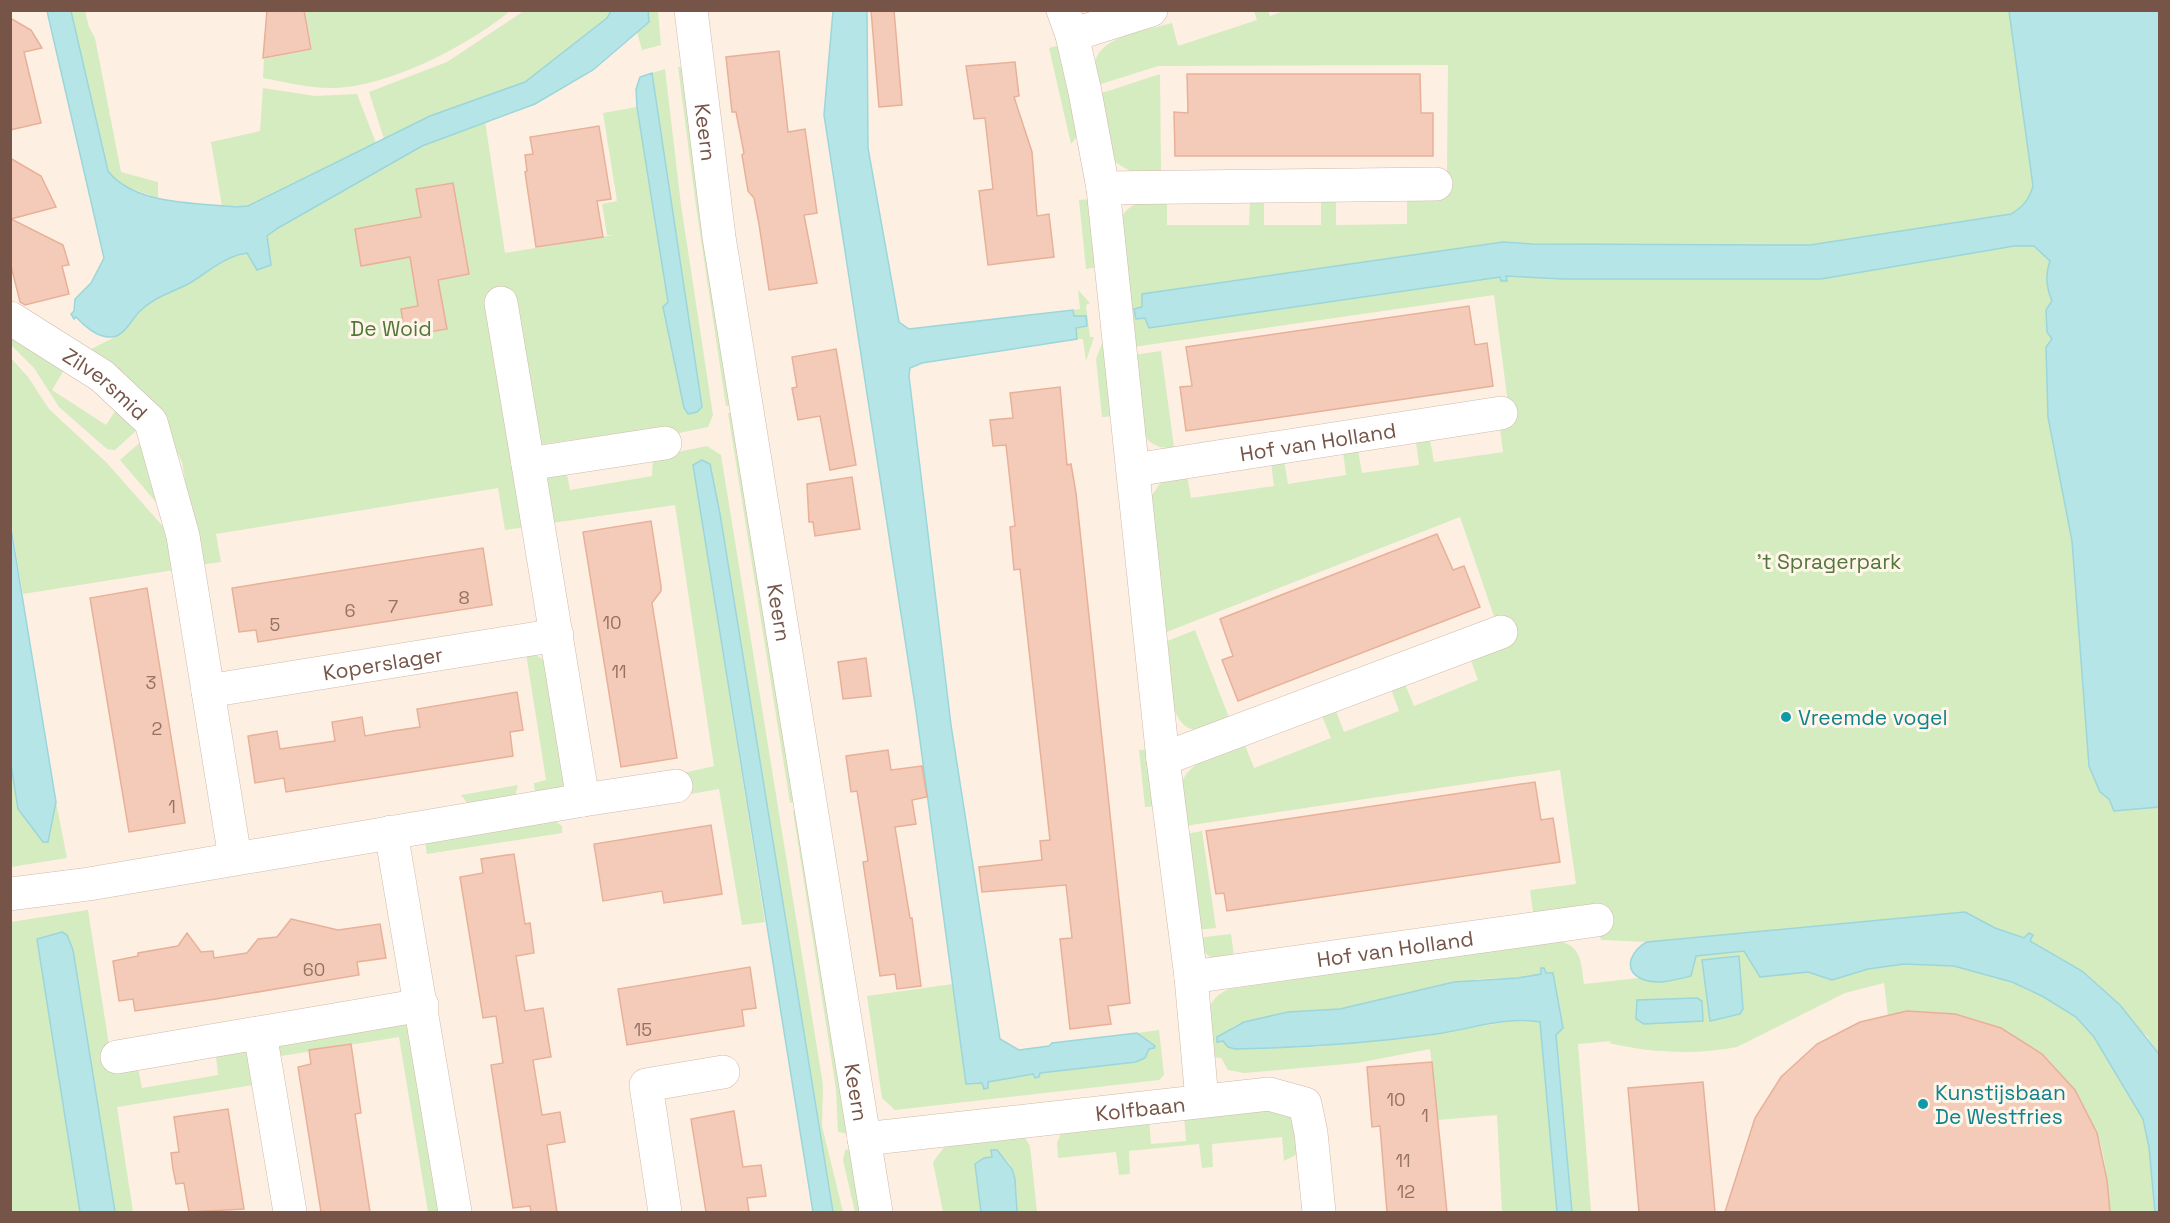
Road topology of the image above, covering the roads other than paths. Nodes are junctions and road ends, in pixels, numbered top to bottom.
1 (691, 10) edge
2 (1150, 10) edge
3 (1068, 23) edge
4 (1436, 184) dead end
5 (1102, 188) junction
6 (501, 303) dead end
7 (10, 318) edge
8 (1501, 412) dead end
9 (665, 443) dead end
10 (528, 464) junction
11 (1134, 470) junction
12 (1501, 632) dead end
13 (557, 635) junction
14 (208, 691) junction
15 (1163, 759) junction
16 (675, 786) dead end
17 (584, 800) junction
18 (391, 832) junction
19 (236, 858) junction
20 (10, 894) edge
21 (1597, 920) dead end
22 (1191, 977) junction
23 (422, 1005) junction
24 (260, 1033) junction
25 (117, 1057) dead end
26 (723, 1072) dead end
27 (1202, 1100) junction
28 (864, 1139) junction
29 (290, 1212) edge
30 (455, 1212) edge
31 (665, 1212) edge
32 (876, 1212) edge
33 (1319, 1212) edge

1 - 28 street, Keern
2 - 3 street
3 - 5 street
4 - 5 street
5 - 11 street
6 - 10 street
7 - 14 street, Zilversmid
8 - 11 street, Hof van Holland
9 - 10 street
10 - 13 street
11 - 15 street
12 - 15 street
13 - 14 street, Koperslager
13 - 17 street
14 - 19 street
15 - 22 street
16 - 17 street
17 - 18 street
18 - 19 street
18 - 23 street
19 - 20 street
21 - 22 street, Hof van Holland
22 - 27 street
23 - 24 street
23 - 30 street
24 - 25 street
24 - 29 street
26 - 31 street
27 - 28 street, Kolfbaan
27 - 33 street, Kolfbaan
28 - 32 street, Keern

